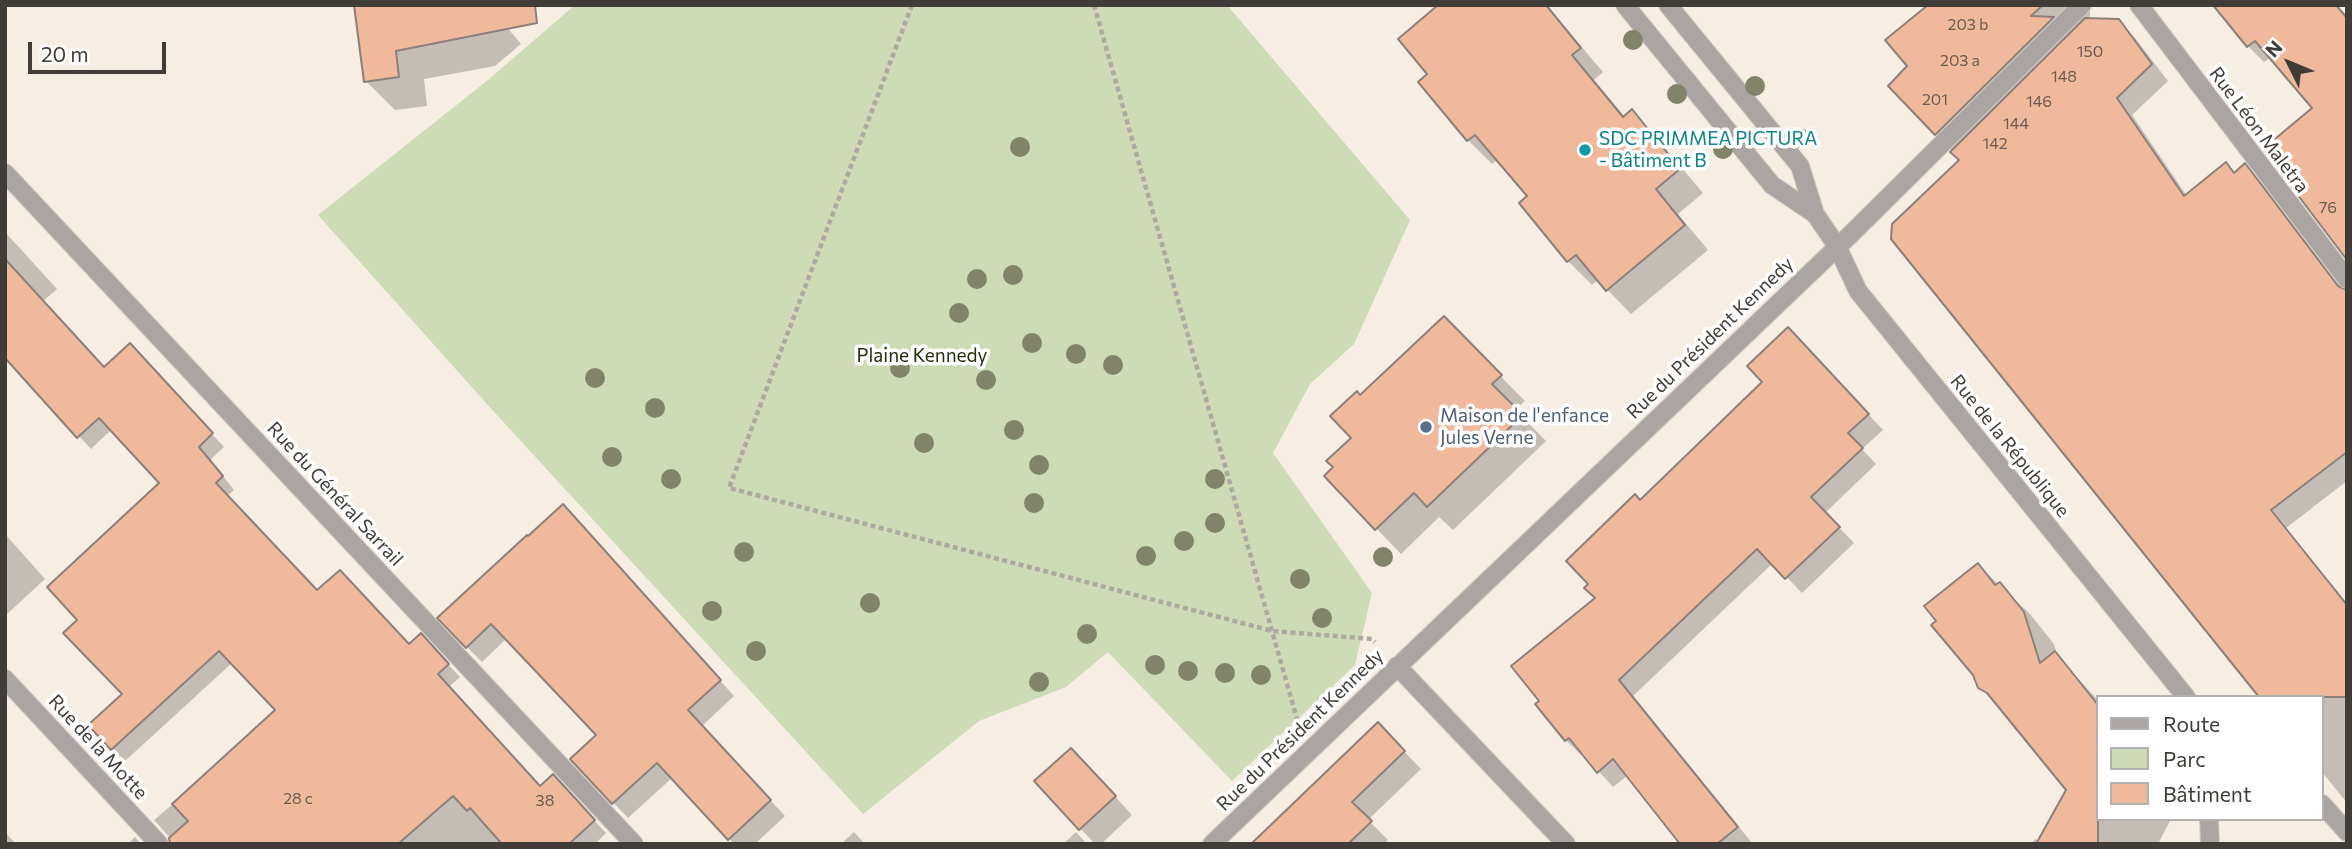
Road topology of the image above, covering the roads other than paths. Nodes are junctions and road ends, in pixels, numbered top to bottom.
1 (1625, 5) edge
2 (1668, 5) edge
3 (2082, 5) edge
4 (2139, 5) edge
5 (5, 173) edge
6 (1815, 214) junction
7 (1837, 246) junction
8 (2347, 279) edge
9 (1397, 666) junction
10 (5, 679) edge
11 (2184, 695) edge
12 (2324, 806) edge
13 (2209, 821) edge
14 (2347, 832) edge
15 (159, 844) edge
16 (634, 844) edge
17 (1212, 844) edge
18 (1566, 844) edge
19 (2210, 844) edge

1 - 6 street, Rue de la République
2 - 6 street, Rue de la République
3 - 7 street, Rue du Président Kennedy
4 - 8 street, Rue Léon Maletra
5 - 16 street, Rue du Général Sarrail
6 - 7 street, Rue de la République
7 - 9 street, Rue du Président Kennedy
7 - 11 street, Rue de la République
9 - 17 street, Rue du Président Kennedy
9 - 18 street
10 - 15 street, Rue de la Motte
12 - 14 street
13 - 19 street

